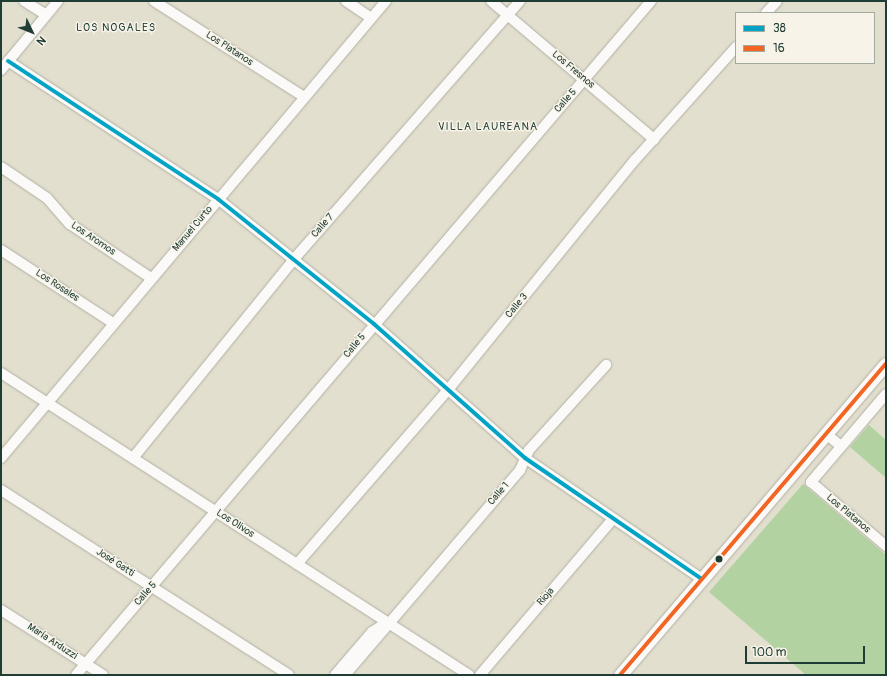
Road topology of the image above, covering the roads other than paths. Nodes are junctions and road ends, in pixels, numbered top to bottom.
1 (24, 1) edge
2 (58, 1) edge
3 (154, 1) edge
4 (346, 1) edge
5 (386, 1) edge
6 (491, 1) edge
7 (520, 1) edge
8 (651, 1) edge
9 (777, 1) edge
10 (767, 12) edge
11 (46, 15) junction
12 (508, 15) junction
13 (371, 18) junction
14 (735, 48) edge
15 (8, 61) junction
16 (1, 70) edge
17 (584, 80) junction
18 (304, 97) junction
19 (654, 139) junction
20 (1, 167) edge
21 (218, 199) junction
22 (1, 250) edge
23 (294, 259) junction
24 (151, 278) junction
25 (113, 323) junction
26 (374, 324) junction
27 (886, 364) edge
28 (606, 365) dead end
29 (1, 373) edge
30 (447, 392) junction
31 (886, 394) edge
32 (46, 402) junction
33 (826, 434) junction
34 (841, 446) junction
35 (1, 458) edge
36 (133, 458) junction
37 (525, 458) junction
38 (1, 490) edge
39 (216, 512) junction
40 (613, 519) junction
41 (886, 546) edge
42 (297, 564) junction
43 (702, 579) junction
44 (152, 587) junction
45 (1, 610) edge
46 (388, 622) junction
47 (85, 664) junction
48 (76, 675) edge
49 (103, 675) edge
50 (289, 675) edge
51 (335, 675) edge
52 (345, 675) edge
53 (469, 675) edge
54 (480, 675) edge
55 (620, 675) edge

1 - 11 street
2 - 11 street
3 - 18 street, Los Platanos
4 - 13 street
5 - 13 street, Manuel Curto
6 - 12 street, Los Fresnos
7 - 12 street, Calle 7
8 - 17 street, Calle 5
9 - 10 street
11 - 15 street
12 - 17 street, Los Fresnos
12 - 23 street, Calle 7
13 - 18 street, Manuel Curto
14 - 19 street, Calle 3
15 - 16 street
15 - 21 street
17 - 19 street, Los Fresnos
17 - 26 street, Calle 5
18 - 21 street, Manuel Curto
19 - 30 street, Calle 3
20 - 24 street, Los Aromos
21 - 23 street
21 - 24 street, Manuel Curto
22 - 25 street, Los Rosales
23 - 26 street
23 - 36 street, Calle 7
24 - 25 street, Manuel Curto
25 - 32 street, Manuel Curto
26 - 30 street
26 - 39 street, Calle 5
27 - 33 main road
28 - 37 street, Calle 1
29 - 32 street, Los Olivos
30 - 37 street
30 - 42 street, Calle 3
31 - 34 street
32 - 35 street, Manuel Curto
32 - 36 street, Los Olivos
33 - 34 street
33 - 43 main road
34 - 41 street, Los Platanos
36 - 39 street, Los Olivos
37 - 40 street
37 - 46 street, Calle 1
38 - 44 street, José Gatti
39 - 42 street, Los Olivos
39 - 44 street, Calle 5
40 - 43 street
40 - 54 street, Rioja
42 - 46 street, Los Olivos
43 - 55 main road
44 - 47 street, Calle 5
44 - 50 street, José Gatti
45 - 47 street, María Arduzzi
46 - 51 street, Calle 1
46 - 52 street, Calle 1
46 - 53 street, Los Olivos
47 - 48 street, Calle 5
47 - 49 street, María Arduzzi

